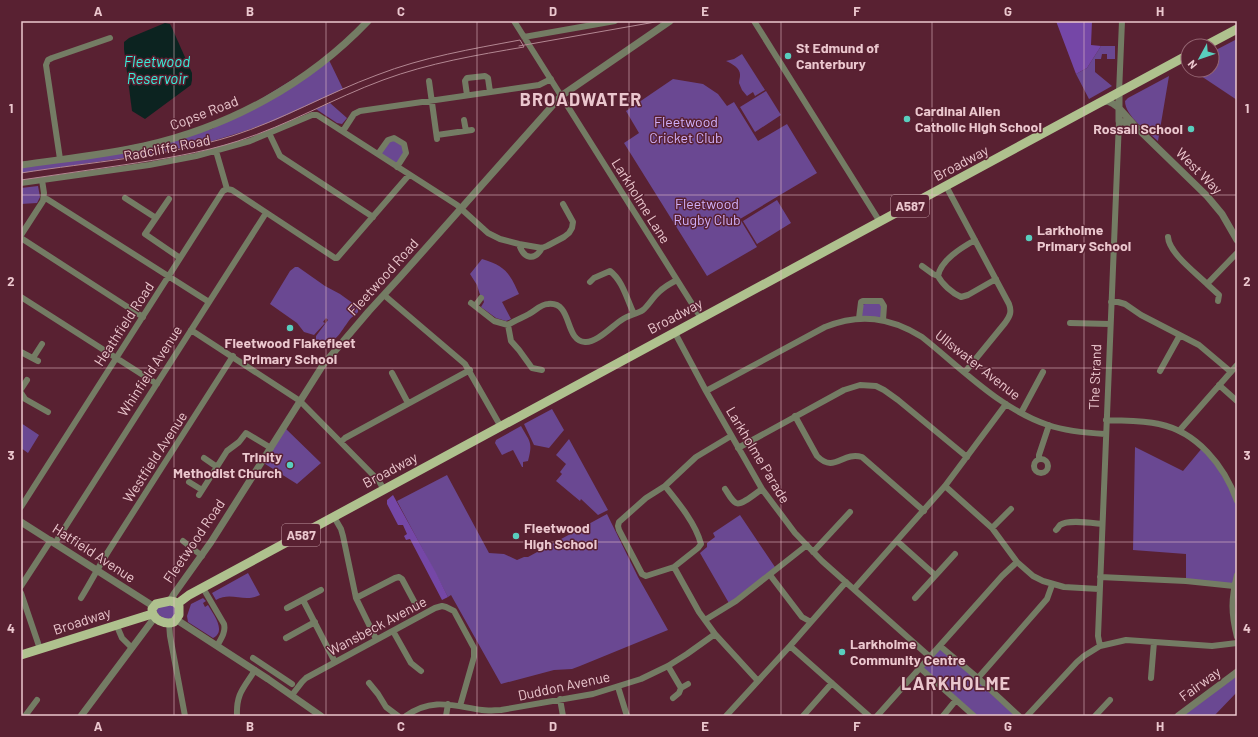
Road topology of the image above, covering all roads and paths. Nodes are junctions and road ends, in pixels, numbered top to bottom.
1 (368, 21) edge
2 (514, 21) edge
3 (615, 21) edge
4 (670, 21) edge
5 (754, 21) edge
6 (1122, 21) edge
7 (1237, 29) edge
8 (524, 37) junction
9 (110, 38) dead end
10 (1220, 38) edge
11 (1180, 59) edge
12 (551, 79) junction
13 (429, 81) dead end
14 (490, 92) junction
15 (1119, 93) junction
16 (467, 95) junction
17 (561, 96) junction
18 (432, 100) junction
19 (1102, 102) junction
20 (1119, 108) junction
21 (464, 120) dead end
22 (1119, 121) junction
23 (1136, 127) junction
24 (343, 131) junction
25 (270, 134) junction
26 (216, 151) junction
27 (378, 154) junction
28 (60, 159) junction
29 (21, 164) edge
30 (397, 166) junction
31 (410, 175) junction
32 (42, 180) junction
33 (21, 183) edge
34 (946, 186) junction
35 (227, 189) junction
36 (44, 198) junction
37 (125, 198) dead end
38 (169, 198) dead end
39 (563, 204) dead end
40 (461, 209) junction
41 (266, 213) junction
42 (373, 217) junction
43 (156, 218) junction
44 (880, 222) junction
45 (21, 235) edge
46 (1168, 237) dead end
47 (21, 238) edge
48 (975, 240) junction
49 (1237, 240) edge
50 (518, 244) junction
51 (542, 248) junction
52 (1237, 254) edge
53 (180, 258) junction
54 (922, 266) dead end
55 (938, 276) junction
56 (169, 277) junction
57 (996, 279) junction
58 (677, 280) junction
59 (590, 282) dead end
60 (1207, 284) junction
61 (384, 295) junction
62 (21, 297) edge
63 (480, 298) dead end
64 (1218, 301) dead end
65 (208, 302) junction
66 (1111, 302) junction
67 (634, 314) junction
68 (143, 317) junction
69 (701, 318) junction
70 (859, 318) junction
71 (883, 320) junction
72 (1070, 323) dead end
73 (1110, 324) junction
74 (508, 325) junction
75 (191, 330) junction
76 (675, 333) junction
77 (1180, 335) junction
78 (42, 344) dead end
79 (21, 352) edge
80 (233, 356) junction
81 (116, 358) junction
82 (1237, 364) edge
83 (470, 370) junction
84 (542, 370) dead end
85 (1160, 371) dead end
86 (965, 372) junction
87 (1043, 372) dead end
88 (1231, 372) junction
89 (392, 373) dead end
90 (27, 380) dead end
91 (157, 384) junction
92 (1219, 385) junction
93 (21, 389) edge
94 (21, 392) edge
95 (706, 392) junction
96 (300, 401) junction
97 (1237, 401) edge
98 (408, 403) junction
99 (1006, 404) junction
100 (48, 412) dead end
101 (1021, 413) junction
102 (795, 416) junction
103 (1106, 420) junction
104 (1049, 425) junction
105 (501, 427) junction
106 (1179, 431) junction
107 (1105, 434) junction
108 (731, 436) junction
109 (341, 442) junction
110 (271, 448) junction
111 (738, 448) junction
112 (967, 457) junction
113 (204, 458) dead end
114 (1039, 459) dead end
115 (217, 467) junction
116 (189, 482) dead end
117 (665, 486) junction
118 (945, 486) junction
119 (725, 489) dead end
120 (384, 490) junction
121 (762, 490) junction
122 (1237, 500) edge
123 (21, 507) edge
124 (1011, 509) dead end
125 (924, 511) junction
126 (850, 512) dead end
127 (334, 517) junction
128 (21, 522) edge
129 (1102, 524) junction
130 (992, 528) junction
131 (1056, 530) dead end
132 (53, 541) junction
133 (183, 541) dead end
134 (897, 541) junction
135 (807, 545) junction
136 (813, 552) junction
137 (955, 554) dead end
138 (202, 556) junction
139 (1017, 562) junction
140 (674, 566) junction
141 (97, 570) junction
142 (770, 575) junction
143 (935, 575) junction
144 (1237, 575) edge
145 (1100, 577) junction
146 (846, 582) junction
147 (1052, 585) junction
148 (21, 586) edge
149 (1234, 586) junction
150 (203, 588) junction
151 (854, 588) junction
152 (1099, 589) junction
153 (321, 590) dead end
154 (21, 594) edge
155 (81, 598) dead end
156 (356, 598) junction
157 (916, 598) dead end
158 (303, 600) junction
159 (174, 602) junction
160 (416, 605) dead end
161 (287, 608) dead end
162 (153, 612) junction
163 (705, 620) junction
164 (173, 622) junction
165 (314, 622) junction
166 (811, 622) junction
167 (116, 624) junction
168 (393, 631) junction
169 (715, 634) junction
170 (286, 638) dead end
171 (1237, 638) edge
172 (376, 639) junction
173 (1154, 642) junction
174 (1237, 643) edge
175 (217, 646) junction
176 (790, 646) junction
177 (940, 646) junction
178 (1100, 646) junction
179 (132, 648) junction
180 (40, 649) junction
181 (21, 655) edge
182 (930, 657) junction
183 (252, 658) dead end
184 (335, 662) junction
185 (668, 666) junction
186 (920, 668) junction
187 (255, 670) junction
188 (273, 671) junction
189 (421, 671) dead end
190 (1237, 672) edge
191 (978, 678) junction
192 (1151, 678) dead end
193 (268, 679) junction
194 (758, 681) junction
195 (369, 683) dead end
196 (832, 683) junction
197 (292, 684) dead end
198 (688, 684) dead end
199 (618, 687) junction
200 (681, 688) junction
201 (292, 695) junction
202 (673, 698) dead end
203 (560, 699) junction
204 (37, 700) dead end
205 (956, 700) junction
206 (1110, 700) dead end
207 (448, 704) junction
208 (460, 706) junction
209 (501, 713) edge
210 (237, 714) edge
211 (185, 715) edge
212 (25, 716) edge
213 (81, 716) edge
214 (177, 716) edge
215 (243, 716) edge
216 (321, 716) edge
217 (398, 716) edge
218 (406, 716) edge
219 (446, 716) edge
220 (563, 716) edge
221 (627, 716) edge
222 (726, 716) edge
223 (803, 716) edge
224 (869, 716) edge
225 (877, 716) edge
226 (942, 716) edge
227 (974, 716) edge
228 (1019, 716) edge
229 (1028, 716) edge
230 (1095, 716) edge
231 (1178, 716) edge

1 - 28 street, Copse Road
2 - 8 street, Larkholme Lane
3 - 8 street
4 - 17 street, Fleetwood Road
5 - 44 street
6 - 15 street
7 - 10 main road
8 - 12 street, Larkholme Lane
9 - 28 street
11 - 15 main road, Broadway / A587
12 - 14 street
12 - 17 street, Larkholme Lane
13 - 18 street
14 - 16 street
14 - 16 street
15 - 19 main road, Broadway / A587
15 - 20 street, The Strand
16 - 18 street
17 - 40 street, Fleetwood Road
17 - 58 street, Larkholme Lane
18 - 21 street
18 - 24 street
19 - 20 street
19 - 34 main road, Broadway / A587
20 - 22 street, The Strand
20 - 23 street, West Way
22 - 23 street, West Way
22 - 66 street, The Strand
23 - 49 street, West Way
24 - 25 street, Radcliffe Road
24 - 27 street
25 - 26 street, Radcliffe Road
25 - 42 street
26 - 32 street, Radcliffe Road
26 - 35 street
27 - 30 street
27 - 30 street
28 - 29 street, Copse Road
30 - 31 street
31 - 40 street
31 - 42 street
32 - 33 street, Radcliffe Road
32 - 36 street
34 - 44 main road, Broadway / A587
34 - 48 street
35 - 41 street
35 - 53 street, Heathfield Road
36 - 45 street
36 - 56 street
37 - 43 street
38 - 43 street
39 - 51 street
40 - 50 street
40 - 61 street, Fleetwood Road
41 - 42 street
41 - 65 street, Whinfield Avenue
43 - 53 street
44 - 69 main road, Broadway / A587
46 - 60 street
47 - 68 street
48 - 55 street
48 - 57 street
50 - 51 street
50 - 51 street
52 - 60 street
53 - 56 street, Heathfield Road
54 - 55 street
55 - 57 street
56 - 65 street
56 - 68 street, Heathfield Road
57 - 86 street
58 - 67 street
58 - 69 street, Larkholme Lane
59 - 67 street
60 - 64 street
61 - 83 street
61 - 96 street, Fleetwood Road
62 - 81 street
63 - 74 street
65 - 75 street, Whinfield Avenue
66 - 73 street, The Strand
66 - 77 street
67 - 74 street
68 - 81 street, Heathfield Road
69 - 76 main road, Broadway / A587
70 - 71 street, Ullswater Avenue
70 - 71 street
70 - 95 street, Ullswater Avenue
71 - 86 street, Ullswater Avenue
72 - 73 street
73 - 103 street, The Strand
74 - 84 street
75 - 80 street
75 - 91 street, Whinfield Avenue
76 - 95 street, Larkholme Parade
76 - 105 main road, Broadway / A587
77 - 85 street
77 - 88 street
78 - 79 street
80 - 96 street
80 - 141 street, Westfield Avenue
81 - 91 street
81 - 123 street, Heathfield Road
82 - 88 street
83 - 98 street
83 - 105 street
86 - 99 street, Ullswater Avenue
87 - 101 street
88 - 92 street
89 - 98 street
90 - 93 street
91 - 132 street, Whinfield Avenue
92 - 97 street
92 - 106 street
94 - 100 street
95 - 108 street, Larkholme Parade
96 - 109 street
96 - 110 street, Fleetwood Road
98 - 109 street
99 - 101 street, Ullswater Avenue
99 - 112 street
101 - 104 street, Ullswater Avenue
102 - 111 street
102 - 112 street
102 - 125 street
103 - 106 street
103 - 107 street, The Strand
104 - 107 street, Ullswater Avenue
104 - 114 street
105 - 120 main road, Broadway / A587
106 - 122 street
107 - 129 street, The Strand
108 - 111 street, Larkholme Parade
108 - 117 street
109 - 120 street
110 - 115 street
110 - 138 street, Fleetwood Road
111 - 121 street, Larkholme Parade
112 - 118 street
113 - 115 street
115 - 116 street
117 - 140 street
117 - 140 street
118 - 125 street
118 - 130 street
119 - 121 street
120 - 127 main road, Broadway / A587
121 - 135 street, Larkholme Parade
124 - 130 street
125 - 134 street
126 - 136 street
127 - 150 main road, Broadway / A587
127 - 156 street
128 - 132 street, Hatfield Avenue
129 - 131 street
129 - 145 street, The Strand
130 - 139 street
132 - 141 street, Hatfield Avenue
132 - 148 street, Whinfield Avenue
133 - 138 street
134 - 143 street
134 - 151 street
135 - 136 street, Larkholme Parade
135 - 142 street
136 - 146 street, Larkholme Parade
137 - 143 street
138 - 159 street, Fleetwood Road
139 - 147 street
139 - 177 street
140 - 163 street
141 - 155 street, Westfield Avenue
141 - 162 street, Hatfield Avenue
142 - 163 street
142 - 166 street
143 - 157 street
144 - 149 street
145 - 149 street
145 - 152 street, The Strand
146 - 151 street, Larkholme Parade
146 - 166 street
147 - 152 street
147 - 191 street
149 - 171 street
150 - 159 main road, Broadway / A587
150 - 175 street
151 - 182 street, Larkholme Parade
152 - 178 street, The Strand
153 - 158 street
154 - 180 street
156 - 160 street
156 - 172 street
158 - 161 street
158 - 165 street
159 - 162 main road, A587
159 - 164 main road
162 - 164 main road
162 - 167 main road, Broadway / A587
162 - 179 street
163 - 169 street
164 - 175 street
164 - 211 street
165 - 170 street
165 - 184 street
166 - 176 street
167 - 179 street
167 - 180 main road, Broadway / A587
168 - 172 street, Wansbeck Avenue
168 - 189 street
168 - 208 street, Wansbeck Avenue
169 - 185 street, Duddon Avenue
169 - 194 street
172 - 184 street, Wansbeck Avenue
173 - 174 street
173 - 178 street
173 - 192 street
175 - 187 street
176 - 194 street
176 - 196 street
177 - 182 street
177 - 191 street
178 - 229 street
179 - 213 street
180 - 181 main road, Broadway / A587
182 - 186 street
183 - 188 street
184 - 201 street, Wansbeck Avenue
185 - 199 street, Duddon Avenue
185 - 200 street
186 - 205 street
186 - 225 street
187 - 193 street
187 - 210 street
188 - 193 street
188 - 197 street
190 - 231 street, Fairway
191 - 228 street
193 - 201 street
194 - 222 street
195 - 217 street
196 - 223 street
196 - 224 street
198 - 200 street
199 - 203 street, Duddon Avenue
199 - 221 street
200 - 202 street
201 - 216 street
203 - 209 street, Duddon Avenue
203 - 220 street
204 - 212 street
205 - 226 street
205 - 227 street
206 - 230 street
207 - 208 street, Duddon Avenue
207 - 218 street, Duddon Avenue
207 - 219 street
208 - 209 street, Duddon Avenue
210 - 215 street
211 - 214 street

